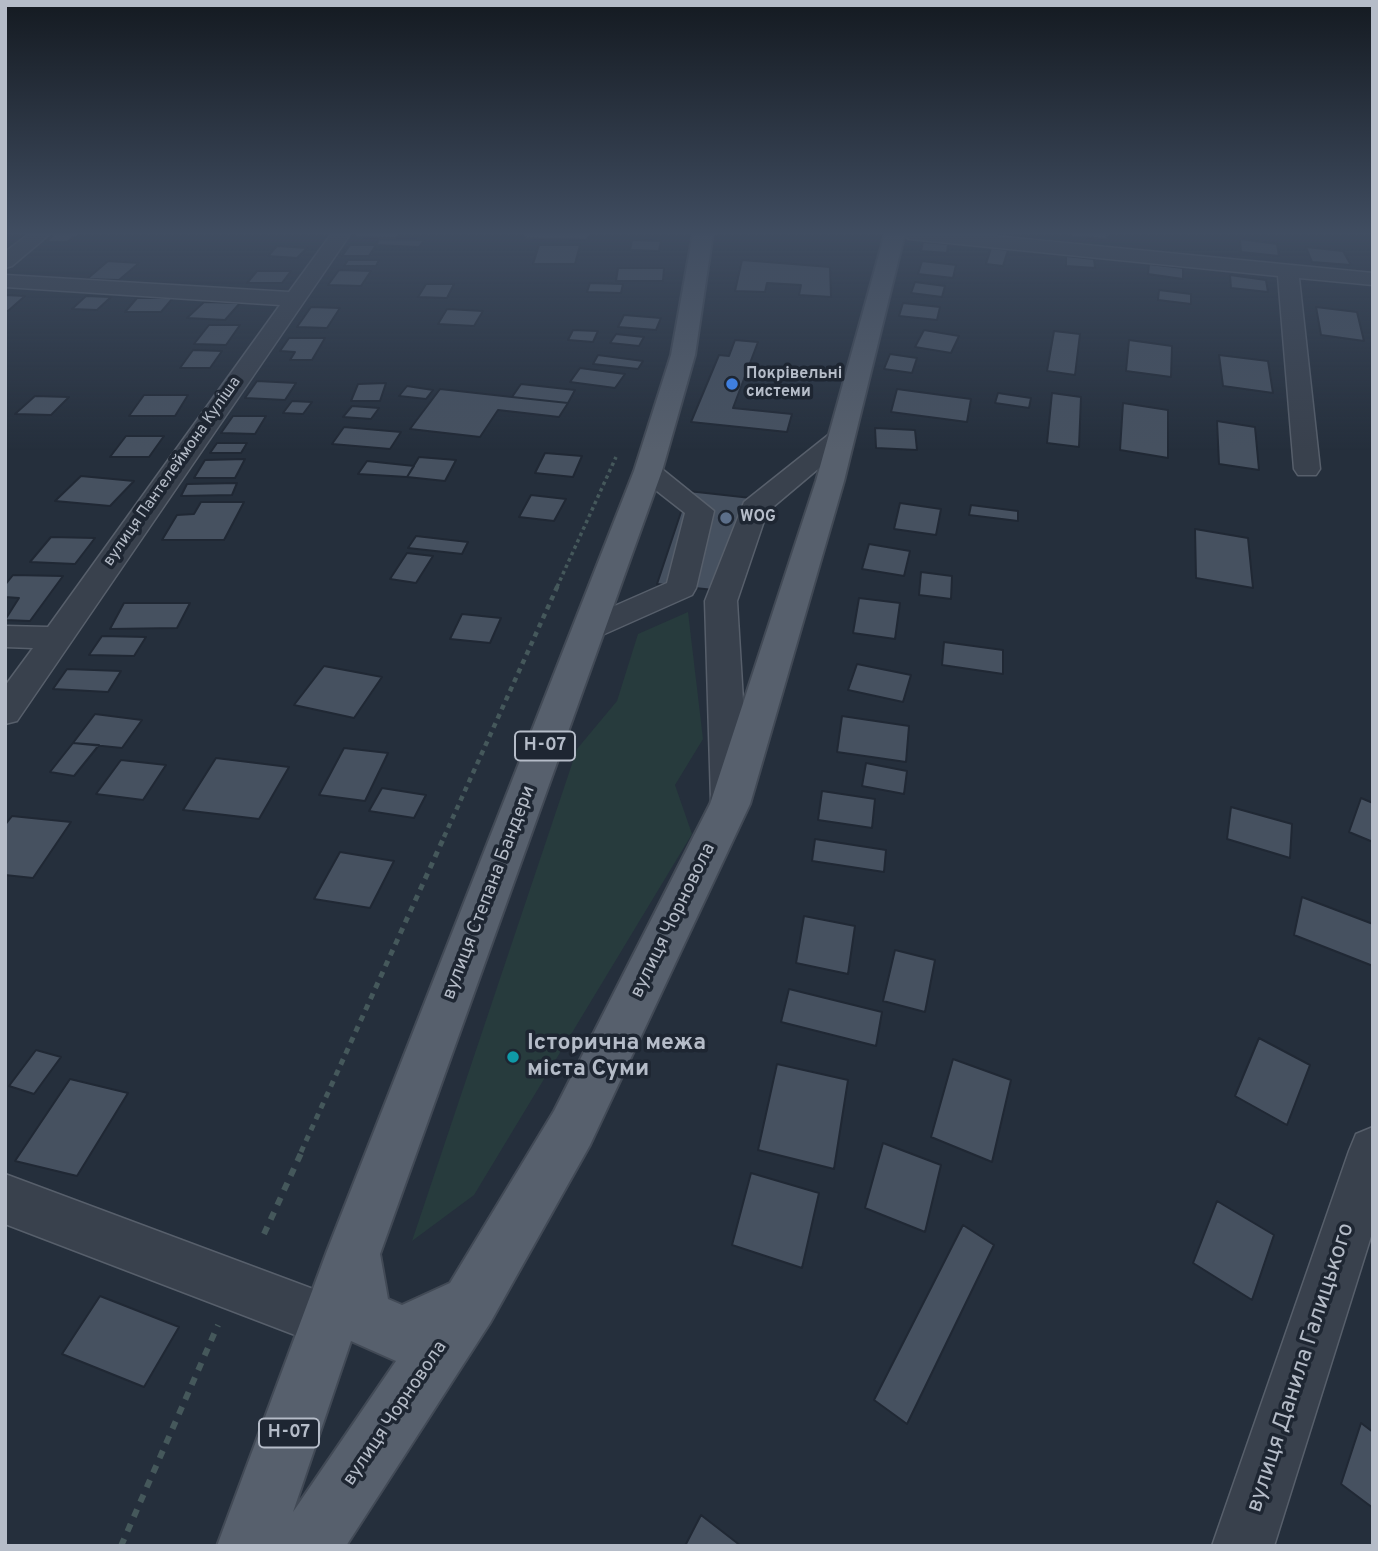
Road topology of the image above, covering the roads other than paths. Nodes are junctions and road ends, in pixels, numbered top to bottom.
1 (289, 305) edge
2 (691, 305) edge
3 (876, 305) edge
4 (1291, 305) edge
5 (841, 437) junction
6 (1307, 469) dead end
7 (648, 471) junction
8 (589, 629) junction
9 (5, 636) edge
10 (57, 638) junction
11 (5, 712) edge
12 (730, 804) junction
13 (1373, 1151) edge
14 (5, 1199) edge
15 (354, 1251) junction
16 (470, 1303) junction
17 (329, 1321) junction
18 (249, 1546) edge
19 (308, 1546) edge
20 (1243, 1546) edge

1 - 10 street, вулиця Пантелеймона Куліша
2 - 7 main road, вулиця Степана Бандери / Н-07
3 - 5 main road, вулиця Чорновола
4 - 6 street
5 - 12 main road, вулиця Чорновола
5 - 12 street
7 - 8 main road, вулиця Степана Бандери / Н-07
7 - 8 street
8 - 15 main road, вулиця Степана Бандери / Н-07
9 - 10 street
10 - 11 street, вулиця Пантелеймона Куліша
12 - 16 main road, вулиця Чорновола
13 - 20 street, вулиця Данила Галицького
14 - 17 street
15 - 16 main road
15 - 17 main road, вулиця Степана Бандери / Н-07
16 - 19 main road, вулиця Чорновола
17 - 18 main road, вулиця Степана Бандери / Н-07

